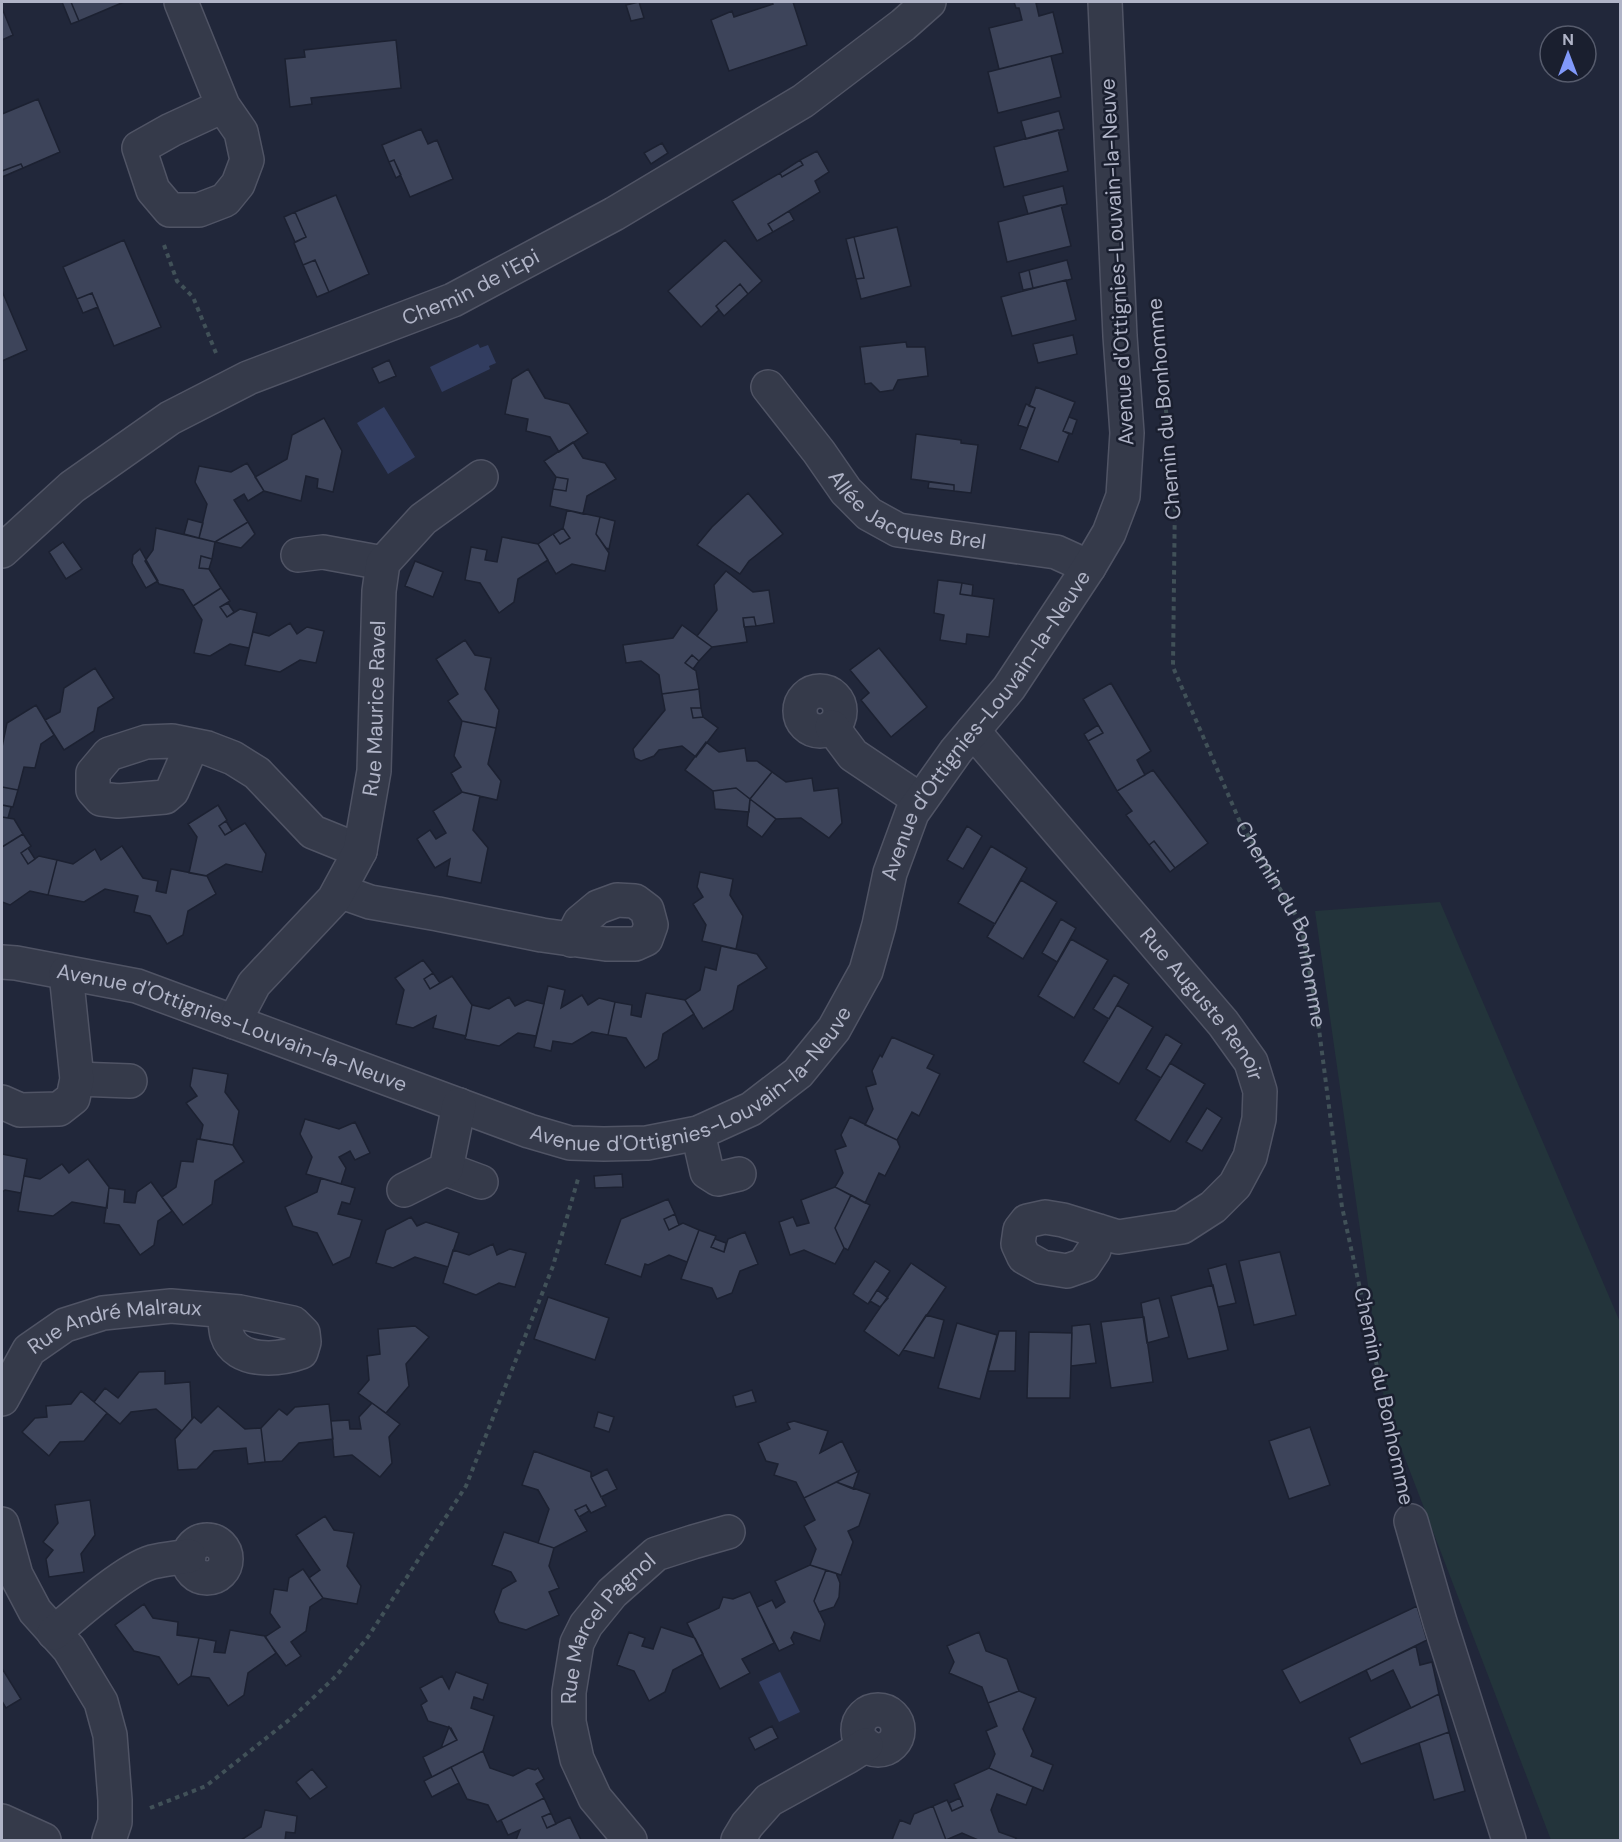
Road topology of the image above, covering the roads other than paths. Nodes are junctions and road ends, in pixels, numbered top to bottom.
1 (181, 2) edge
2 (929, 2) edge
3 (1105, 2) edge
4 (223, 106) dead end
5 (768, 387) dead end
6 (481, 477) dead end
7 (2, 551) edge
8 (298, 555) dead end
9 (383, 563) junction
10 (1089, 567) junction
11 (832, 728) dead end
12 (973, 730) junction
13 (192, 745) dead end
14 (921, 800) junction
15 (360, 851) junction
16 (339, 891) junction
17 (571, 940) dead end
18 (2, 962) edge
19 (66, 973) junction
20 (234, 1022) junction
21 (77, 1079) junction
22 (130, 1081) dead end
23 (2, 1102) edge
24 (459, 1105) junction
25 (698, 1133) junction
26 (446, 1169) junction
27 (739, 1174) dead end
28 (481, 1182) dead end
29 (404, 1190) dead end
30 (1099, 1231) dead end
31 (224, 1311) dead end
32 (2, 1399) edge
33 (1411, 1521) road end
34 (2, 1524) edge
35 (728, 1532) dead end
36 (189, 1556) dead end
37 (12, 1592) edge
38 (54, 1633) junction
39 (866, 1745) dead end
40 (2, 1821) edge
41 (44, 1840) edge
42 (109, 1840) edge
43 (630, 1840) edge
44 (738, 1840) edge
45 (1509, 1840) edge

1 - 4 street
2 - 7 street, Chemin de l'Epi
3 - 10 street, Avenue d'Ottignies-Louvain-la-Neuve
5 - 10 street, Allée Jacques Brel
6 - 9 street
8 - 9 street
9 - 15 street, Rue Maurice Ravel
10 - 12 street, Avenue d'Ottignies-Louvain-la-Neuve
11 - 14 street
12 - 14 street, Avenue d'Ottignies-Louvain-la-Neuve
12 - 30 street, Rue Auguste Renoir
13 - 15 street
14 - 25 street, Avenue d'Ottignies-Louvain-la-Neuve
15 - 16 street, Rue Maurice Ravel
16 - 17 street
16 - 20 street, Rue Maurice Ravel
18 - 19 street, Avenue d'Ottignies-Louvain-la-Neuve
19 - 20 street, Avenue d'Ottignies-Louvain-la-Neuve
19 - 21 street
20 - 24 street, Avenue d'Ottignies-Louvain-la-Neuve
21 - 22 street
21 - 23 street
24 - 25 street, Avenue d'Ottignies-Louvain-la-Neuve
24 - 26 street
25 - 27 street
26 - 28 street
26 - 29 street
31 - 32 street, Rue André Malraux
33 - 45 street, Chemin du Bonhomme
34 - 37 street
35 - 43 street, Rue Marcel Pagnol
36 - 38 street
37 - 38 street
38 - 42 street
39 - 44 street
40 - 41 street

